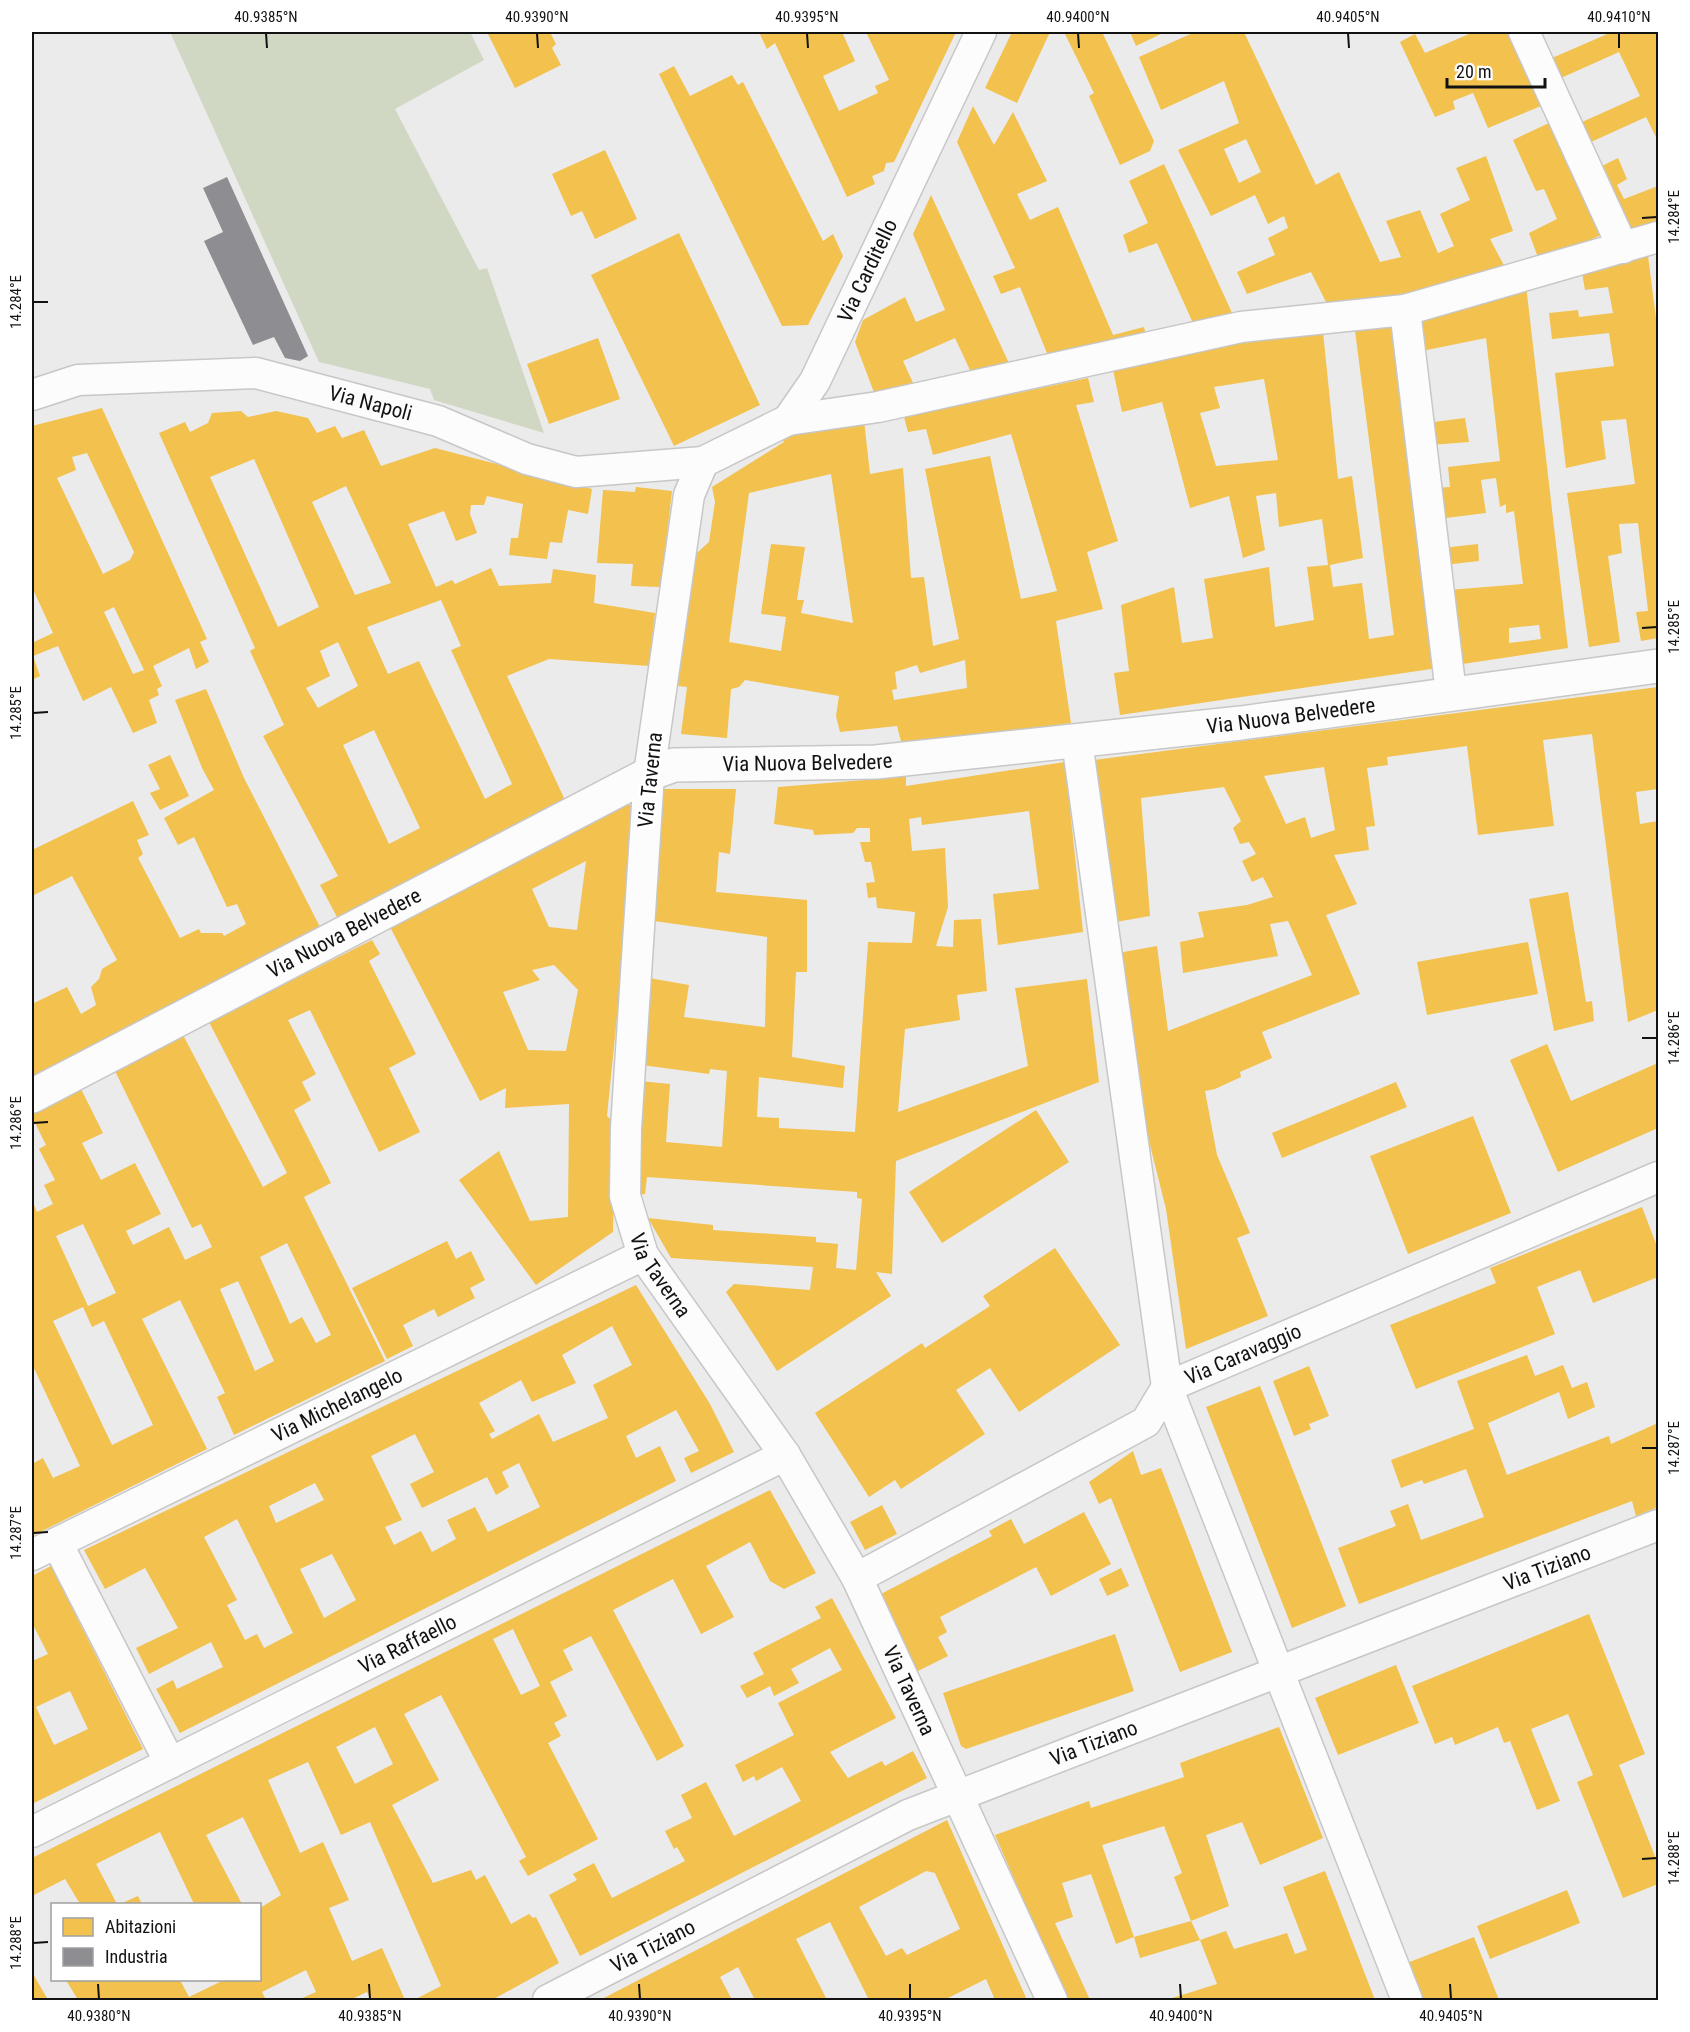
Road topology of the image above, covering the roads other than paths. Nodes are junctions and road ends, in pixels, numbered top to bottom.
1 (981, 32) edge
2 (1524, 32) edge
3 (1658, 243) edge
4 (1623, 248) junction
5 (1406, 310) junction
6 (32, 395) edge
7 (788, 420) junction
8 (703, 462) junction
9 (1659, 666) edge
10 (1452, 693) junction
11 (1077, 741) junction
12 (649, 774) junction
13 (32, 1096) edge
14 (1659, 1177) edge
15 (643, 1255) junction
16 (1167, 1387) junction
17 (784, 1455) junction
18 (1659, 1525) edge
19 (44, 1549) edge
20 (857, 1578) junction
21 (1278, 1670) junction
22 (170, 1763) junction
23 (957, 1794) junction
24 (32, 1832) edge
25 (548, 2001) edge
26 (1052, 2001) edge
27 (1407, 2001) edge

1 - 7 street, Via Carditello
2 - 4 street
3 - 4 street
4 - 5 street
5 - 7 street
5 - 10 street
6 - 8 street, Via Napoli
7 - 8 street, Via Carditello
8 - 12 street, Via Taverna
9 - 10 street, Via Nuova Belvedere
10 - 11 street, Via Nuova Belvedere
11 - 12 street, Via Nuova Belvedere
11 - 16 street
12 - 13 street, Via Nuova Belvedere
12 - 15 street, Via Taverna
14 - 16 street, Via Caravaggio
15 - 17 street, Via Taverna
15 - 19 street, Via Michelangelo
16 - 20 street, Via Caravaggio
16 - 21 street
17 - 20 street, Via Taverna
17 - 22 street, Via Raffaello
18 - 21 street, Via Tiziano
19 - 22 street
20 - 23 street, Via Taverna
21 - 23 street, Via Tiziano
21 - 27 street
22 - 24 street, Via Raffaello
23 - 25 street, Via Tiziano
23 - 26 street, Via Taverna

